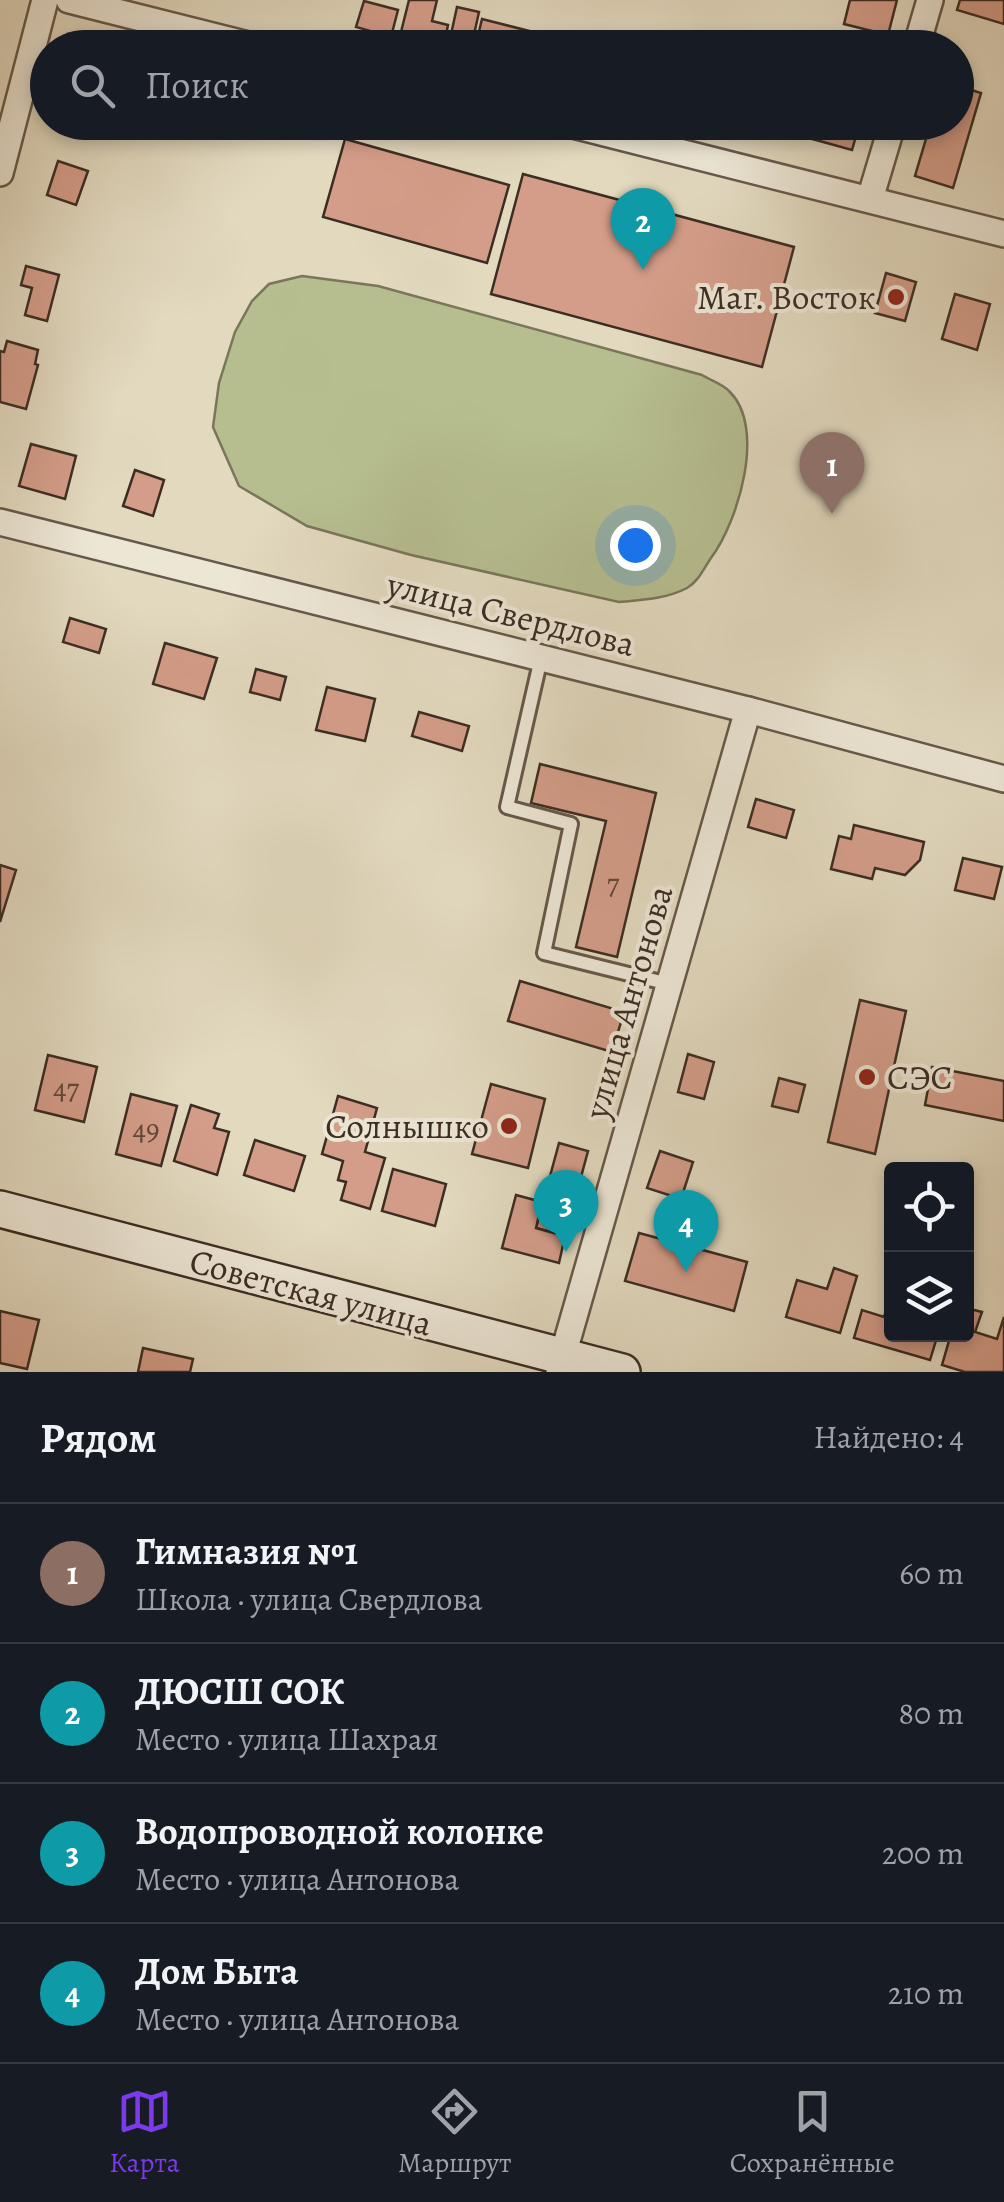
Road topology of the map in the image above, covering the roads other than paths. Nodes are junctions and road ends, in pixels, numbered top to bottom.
1 (45, 0) edge
2 (70, 0) edge
3 (930, 0) edge
4 (37, 30) edge
5 (189, 30) edge
6 (921, 30) edge
7 (30, 58) edge
8 (634, 140) edge
9 (888, 140) edge
10 (0, 173) edge
11 (870, 199) junction
12 (1004, 234) edge
13 (0, 522) edge
14 (541, 658) junction
15 (748, 710) junction
16 (1004, 779) edge
17 (669, 984) junction
18 (0, 1209) edge
19 (560, 1364) edge
20 (622, 1372) edge

1 - 4 street
2 - 5 street
3 - 6 street
7 - 10 street
8 - 11 street
9 - 11 street
11 - 12 street
13 - 14 street, улица Свердлова
14 - 15 street, улица Свердлова
14 - 17 lane
15 - 16 street, улица Свердлова
15 - 17 street, улица Антонова
17 - 19 street, улица Антонова
18 - 19 main road, Советская улица
19 - 20 main road, Советская улица

